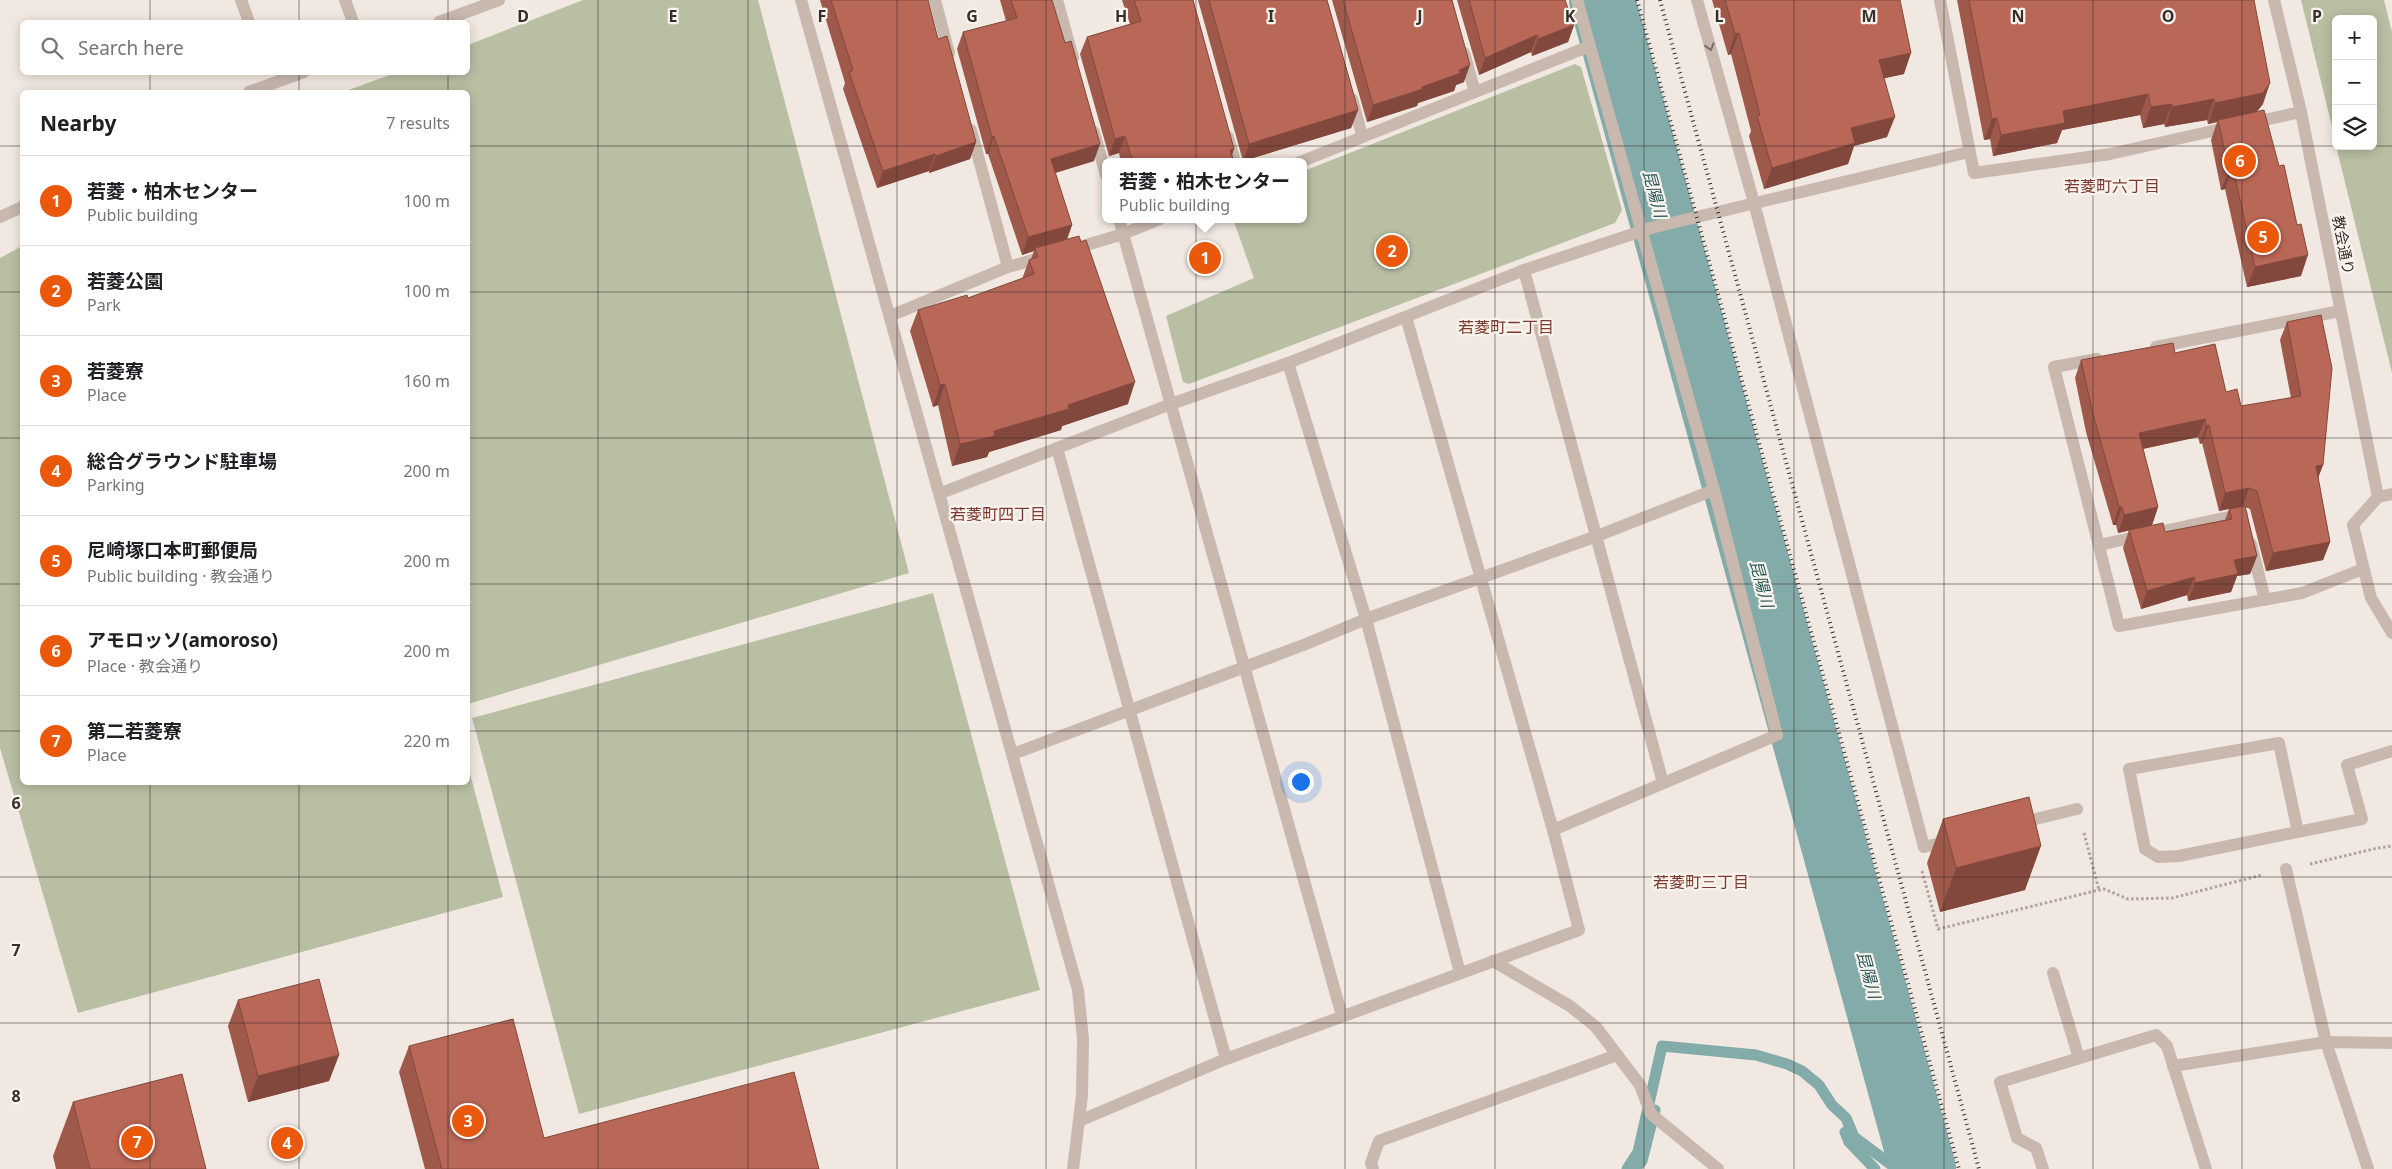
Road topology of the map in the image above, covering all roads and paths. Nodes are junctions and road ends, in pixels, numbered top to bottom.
1 (241, 0) edge
2 (345, 0) edge
3 (499, 0) edge
4 (801, 0) edge
5 (935, 0) edge
6 (1057, 0) edge
7 (1577, 0) edge
8 (1697, 0) edge
9 (1940, 0) edge
10 (2274, 0) edge
11 (248, 20) edge
12 (352, 20) edge
13 (444, 20) edge
14 (1459, 37) edge
15 (1590, 46) junction
16 (953, 67) edge
17 (1078, 74) edge
18 (289, 75) edge
19 (268, 79) edge
20 (252, 90) edge
21 (1350, 90) edge
22 (1475, 92) junction
23 (2301, 112) junction
24 (966, 114) edge
25 (1091, 120) edge
26 (1224, 124) edge
27 (1362, 136) junction
28 (1969, 152) junction
29 (1234, 158) edge
30 (1307, 159) edge
31 (1102, 160) edge
32 (1754, 203) junction
33 (20, 208) edge
34 (0, 216) edge
35 (1119, 223) edge
36 (1150, 223) edge
37 (1647, 229) junction
38 (1123, 234) junction
39 (1008, 267) junction
40 (1524, 270) junction
41 (2340, 311) junction
42 (890, 316) junction
43 (1406, 317) junction
44 (2148, 349) edge
45 (2110, 356) edge
46 (1288, 363) junction
47 (1171, 404) junction
48 (1057, 448) junction
49 (1714, 490) junction
50 (940, 493) junction
51 (2392, 494) edge
52 (2378, 497) junction
53 (1597, 536) junction
54 (2099, 545) junction
55 (2363, 569) junction
56 (1481, 579) junction
57 (2265, 600) junction
58 (1366, 619) junction
59 (2392, 633) edge
60 (1244, 667) junction
61 (1129, 710) junction
62 (2392, 751) edge
63 (1013, 754) junction
64 (1663, 783) junction
65 (2077, 809) joint
66 (2010, 826) edge
67 (1553, 830) junction
68 (2298, 832) junction
69 (1962, 838) edge
70 (2392, 846) edge
71 (1924, 847) junction
72 (2286, 869) junction
73 (2099, 890) junction
74 (1493, 961) junction
75 (1460, 973) junction
76 (2053, 973) dead end
77 (1342, 1016) junction
78 (2326, 1042) junction
79 (2392, 1043) edge
80 (1617, 1055) junction
81 (2079, 1058) junction
82 (1226, 1059) junction
83 (2173, 1066) junction
84 (1079, 1121) junction
85 (1074, 1169) edge
86 (1374, 1169) edge
87 (1718, 1169) edge
88 (2043, 1169) edge
89 (2206, 1169) edge
90 (2368, 1169) edge

1 - 11 street
2 - 12 street
3 - 13 street
4 - 42 street
5 - 16 street
6 - 17 street
7 - 15 street
8 -> 32 street
9 - 28 street
10 - 23 street, 教会通り
14 - 22 street
15 - 22 street
15 - 37 street
18 - 19 street
19 - 20 street
21 - 27 street
22 - 27 street
23 - 28 street
23 - 41 street, 教会通り
24 - 39 street
25 - 31 street
26 - 29 street
27 - 30 street
28 - 32 street
32 - 37 street
32 - 71 street
33 - 34 street
35 - 38 street
36 - 38 street
37 - 40 street
37 - 49 street
38 - 39 street
38 - 47 street
39 - 42 street
40 - 43 street
40 - 53 street
41 - 44 street
41 - 52 street, 教会通り
42 - 50 street
43 - 46 street
43 - 56 street
45 - 54 street
46 - 47 street
46 - 58 street
47 - 48 street
47 - 60 street
48 - 50 street
48 - 61 street
49 - 53 street
49 - 64 street
50 - 63 street
51 - 52 street
52 - 55 street
53 - 56 street
53 - 64 street
54 - 57 street
54 - 57 street
55 - 57 street
55 - 59 street
56 - 58 street
56 - 67 street
58 - 60 street
58 - 75 street
60 - 61 street
60 - 77 street
61 - 63 street
61 - 82 street
62 - 68 street
63 - 84 street
64 - 67 street
65 - 66 street
65 - 73 path
67 - 74 street
68 - 68 street
69 - 71 street
70 - 72 path
71 - 73 path
72 - 73 path
72 - 78 street
74 - 75 street
74 - 80 street
75 - 77 street
76 - 81 street
77 - 82 street
78 - 79 street
78 - 83 street
78 - 90 street
80 - 86 street
80 - 87 street
81 - 83 street
81 - 88 street
82 - 84 street
83 - 89 street
84 - 85 street

